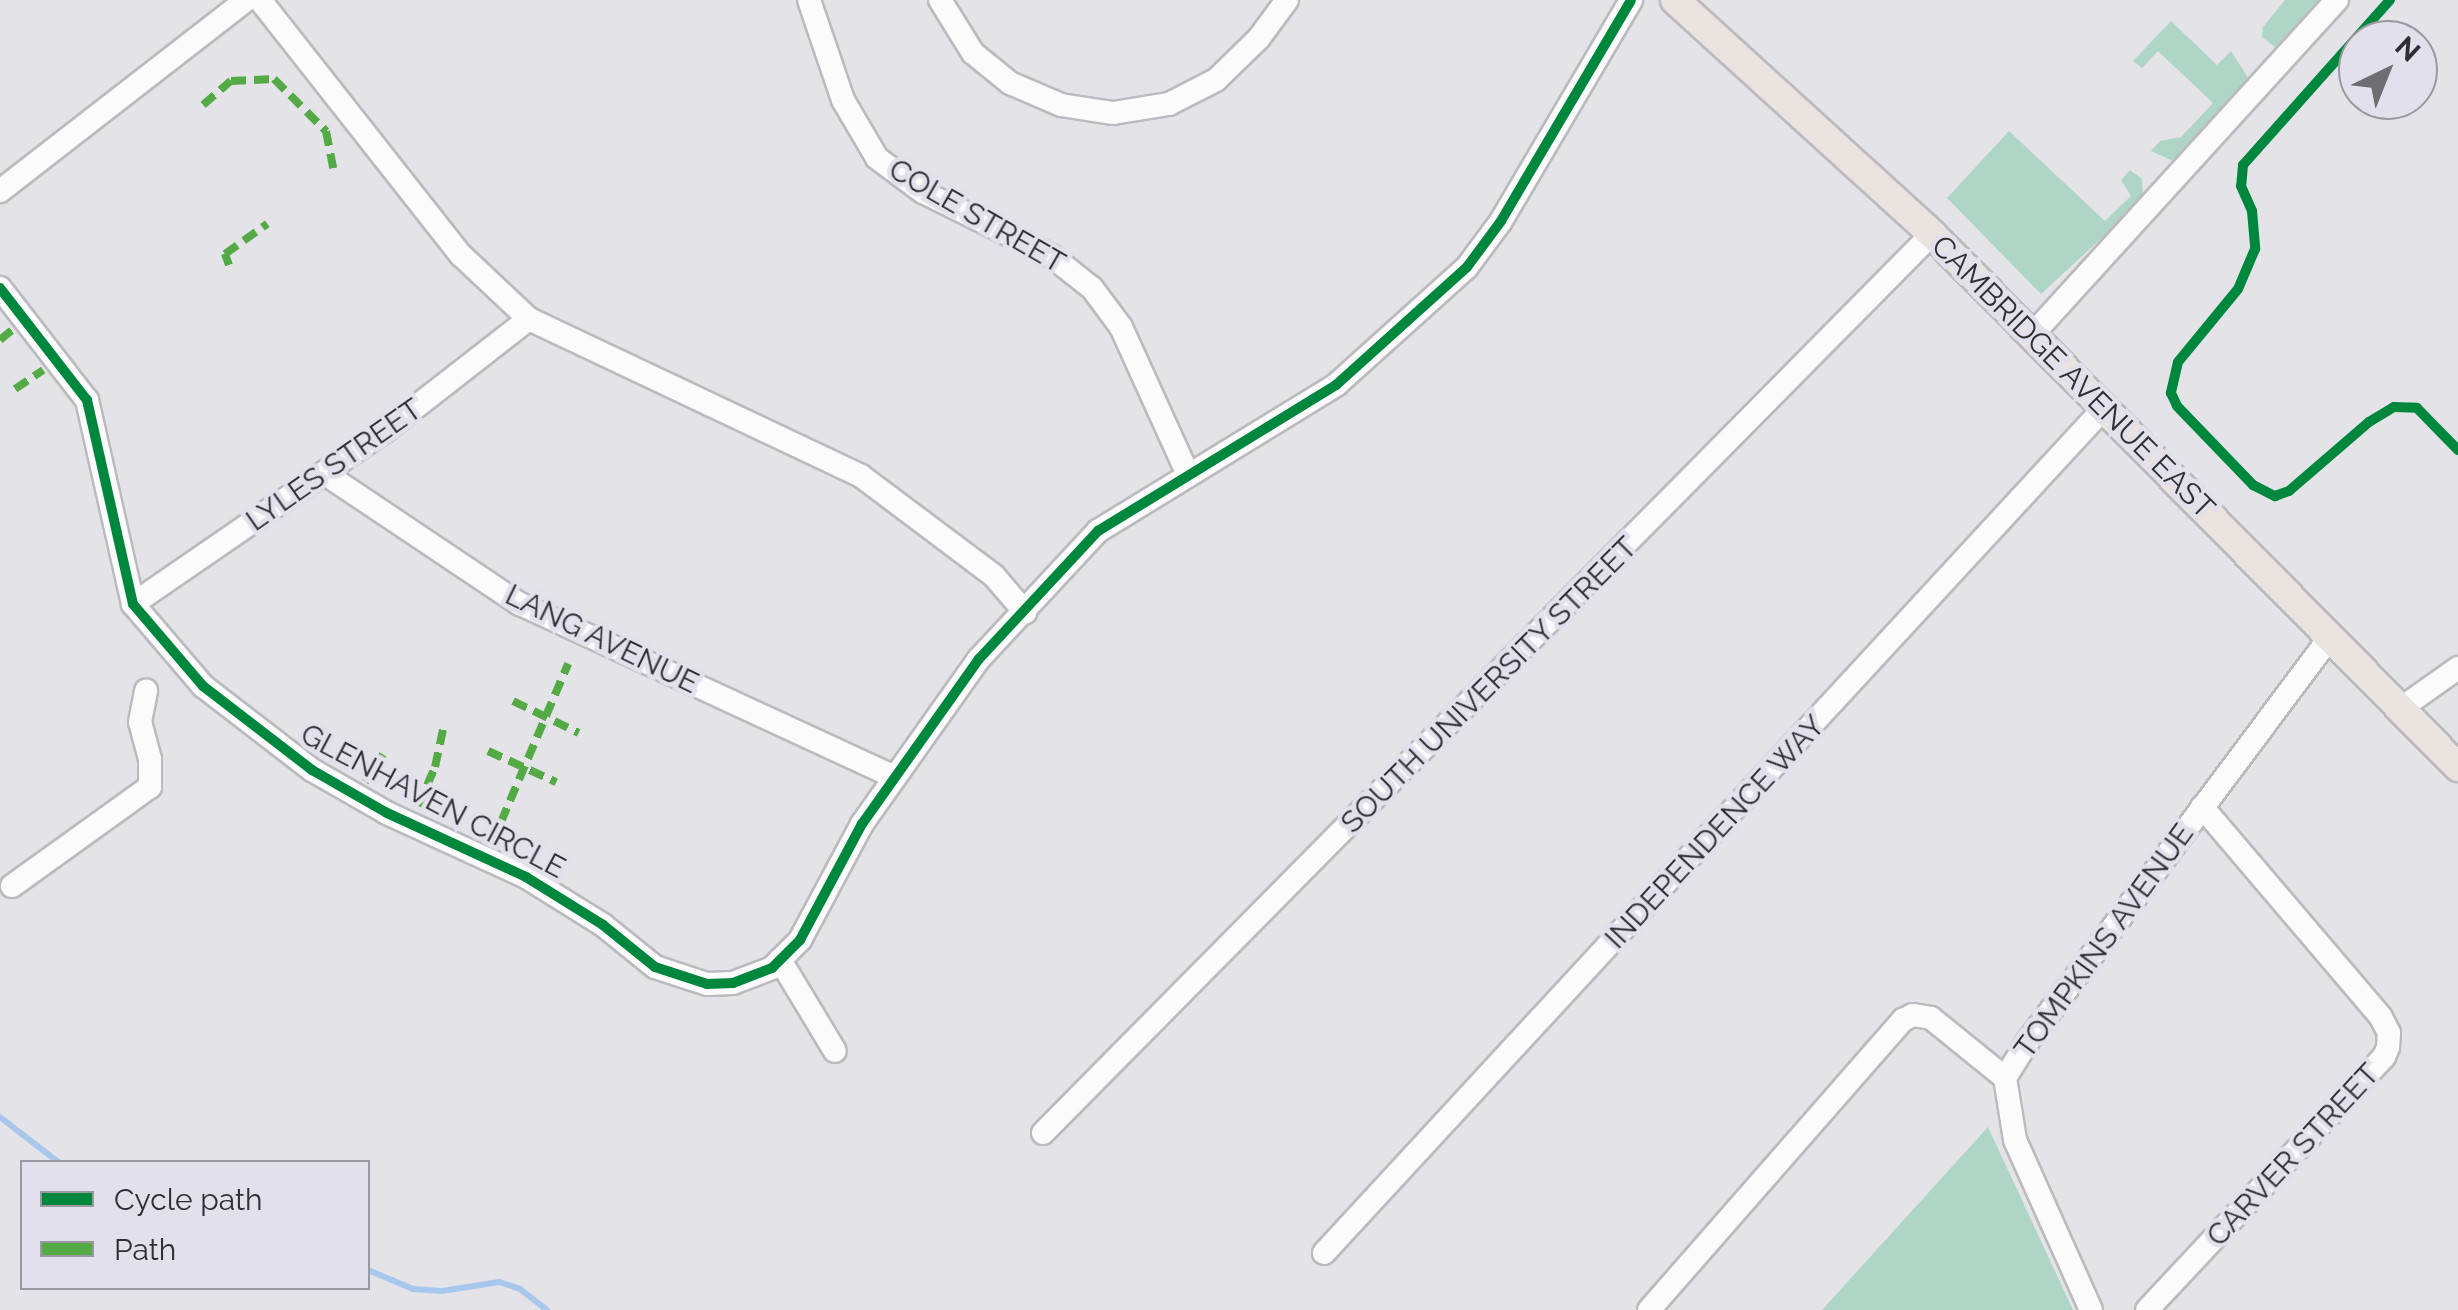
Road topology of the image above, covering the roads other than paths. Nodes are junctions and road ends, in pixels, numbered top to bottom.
1 (260, 0) edge
2 (809, 0) edge
3 (940, 0) edge
4 (1287, 0) edge
5 (1631, 0) edge
6 (1675, 0) edge
7 (2337, 0) edge
8 (232, 4) edge
9 (0, 190) edge
10 (1932, 234) junction
11 (0, 288) edge
12 (529, 319) junction
13 (2032, 335) junction
14 (2103, 409) junction
15 (324, 474) junction
16 (1188, 475) junction
17 (133, 604) junction
18 (1025, 612) junction
19 (2331, 636) junction
20 (2458, 668) edge
21 (146, 692) dead end
22 (2400, 709) junction
23 (2458, 767) edge
24 (895, 777) junction
25 (2202, 808) junction
26 (12, 886) dead end
27 (780, 960) junction
28 (835, 1050) dead end
29 (2006, 1078) junction
30 (1043, 1133) dead end
31 (1324, 1254) dead end
32 (1649, 1310) edge
33 (2090, 1310) edge
34 (2147, 1310) edge

1 - 12 street
2 - 16 street, COLE STREET
3 - 4 street
5 - 16 street, GLENHAVEN CIRCLE
6 - 10 main road, CAMBRIDGE AVENUE EAST
7 - 13 street
8 - 9 street
10 - 13 main road, CAMBRIDGE AVENUE EAST
10 - 30 street, SOUTH UNIVERSITY STREET
11 - 17 street, GLENHAVEN CIRCLE
12 - 15 street, LYLES STREET
12 - 18 street
13 - 14 main road, CAMBRIDGE AVENUE EAST
14 - 19 main road, CAMBRIDGE AVENUE EAST
14 - 31 street, INDEPENDENCE WAY
15 - 17 street, LYLES STREET
15 - 24 street, LANG AVENUE
16 - 18 street, GLENHAVEN CIRCLE
17 - 27 street, GLENHAVEN CIRCLE
18 - 24 street, GLENHAVEN CIRCLE
19 - 22 main road, CAMBRIDGE AVENUE EAST
19 - 25 street, TOMPKINS AVENUE
20 - 22 street
21 - 26 street
22 - 23 main road, CAMBRIDGE AVENUE EAST
24 - 27 street, GLENHAVEN CIRCLE
25 - 29 street, TOMPKINS AVENUE
25 - 34 street, CARVER STREET
27 - 28 street
29 - 32 street, TOMPKINS AVENUE
29 - 33 street

